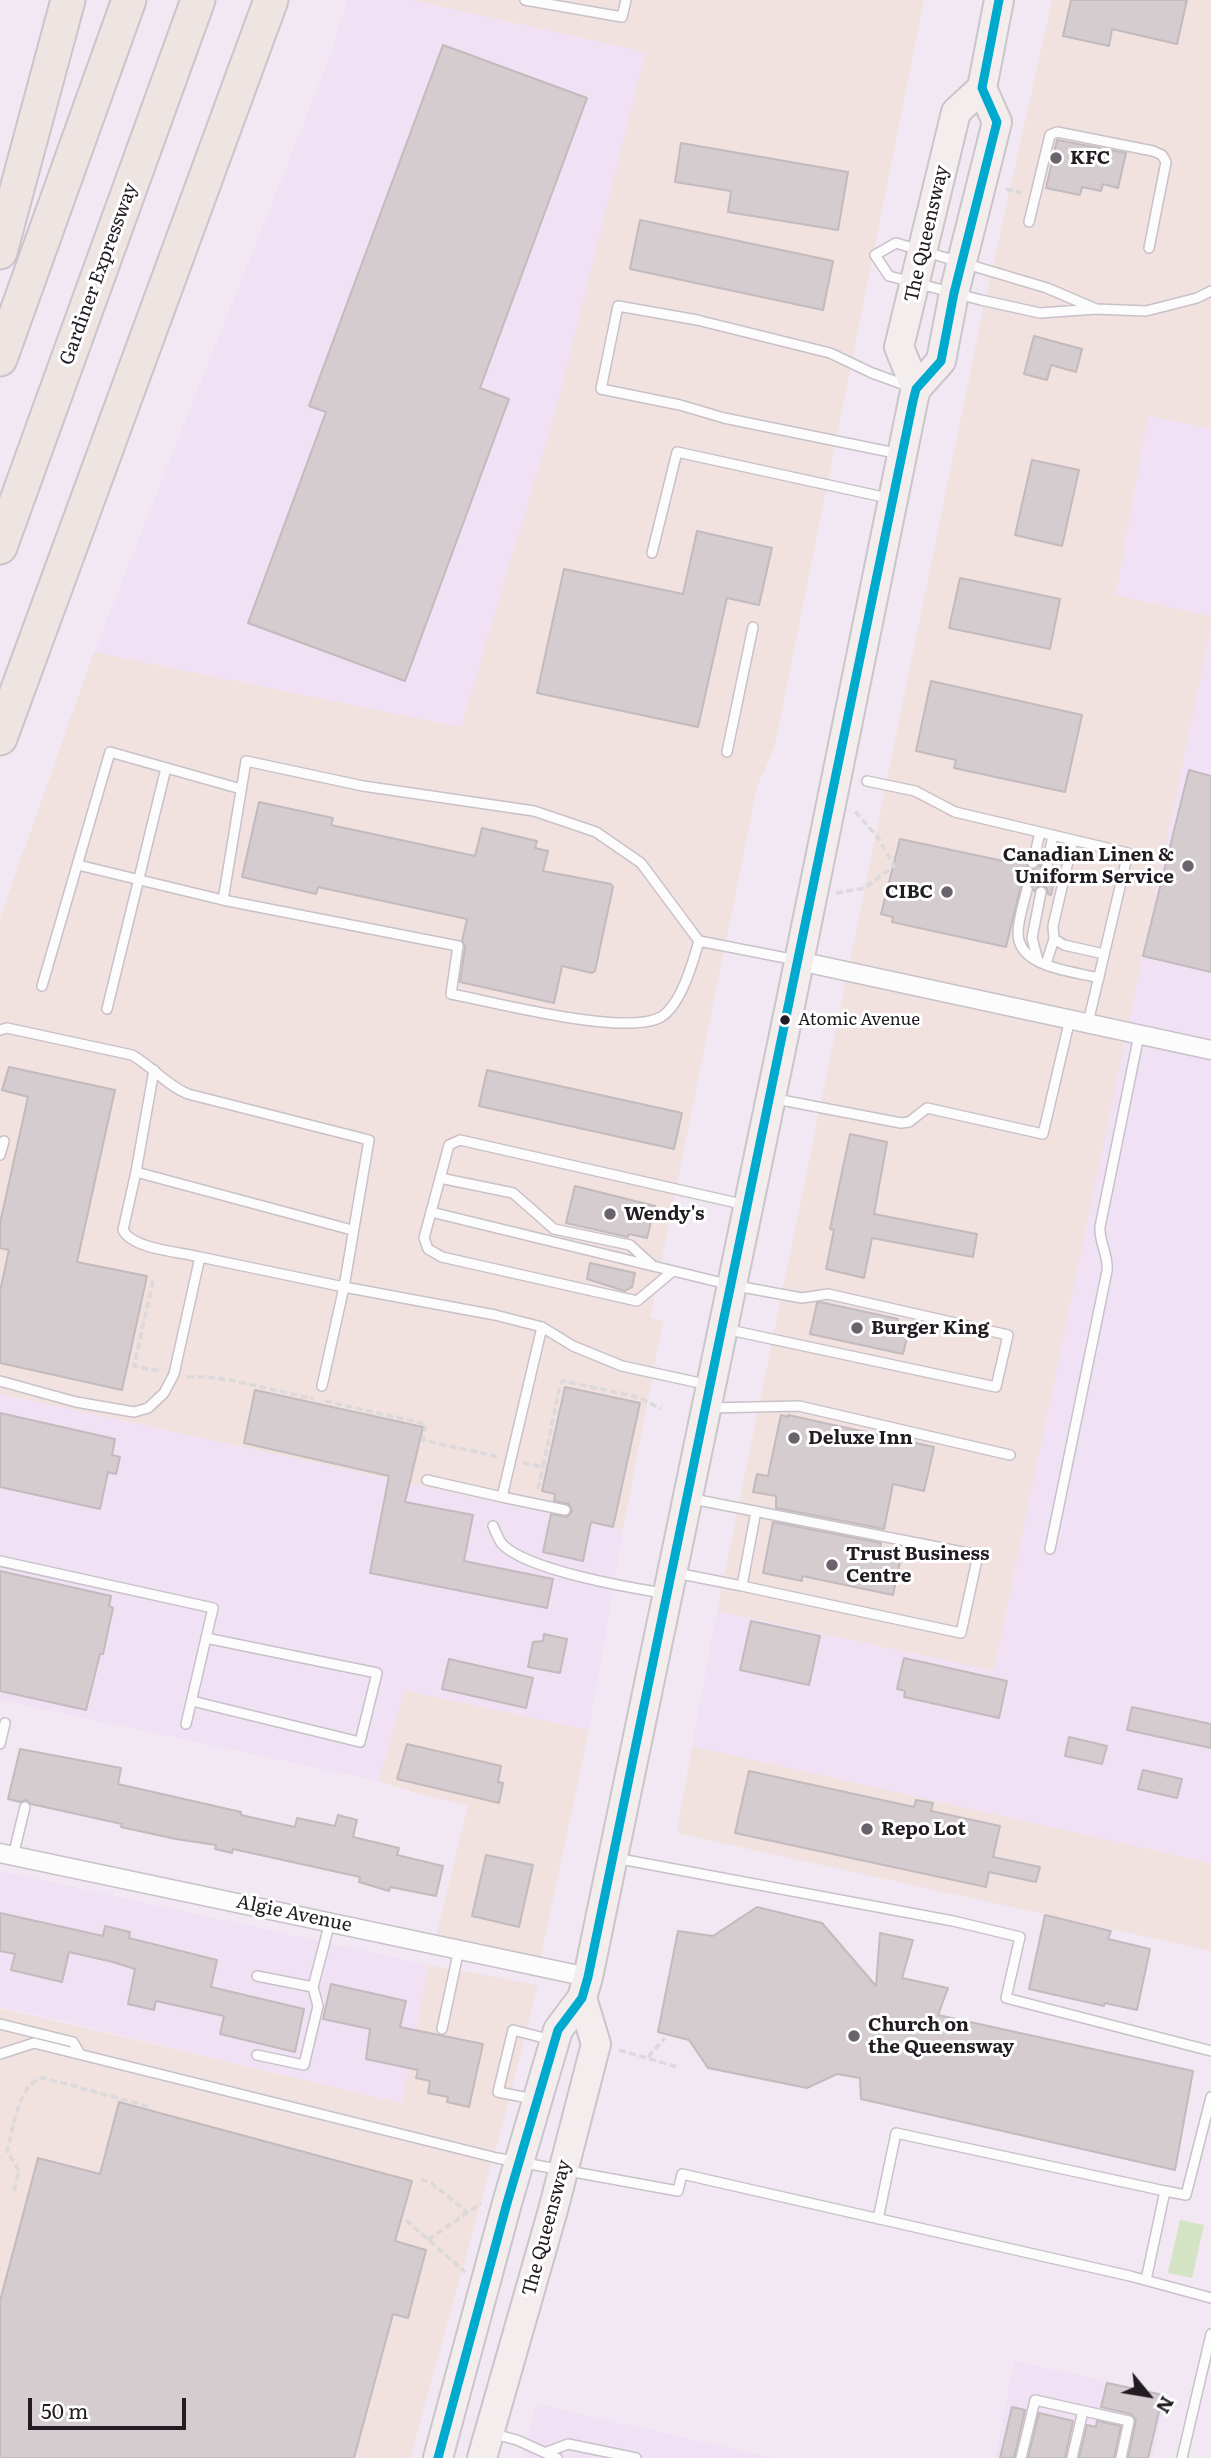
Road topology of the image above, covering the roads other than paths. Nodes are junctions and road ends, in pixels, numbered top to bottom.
1 (68, 0) edge
2 (129, 0) edge
3 (198, 0) edge
4 (271, 0) edge
5 (525, 0) edge
6 (626, 0) edge
7 (999, 0) edge
8 (545, 2) edge
9 (982, 88) junction
10 (1029, 222) dead end
11 (1149, 248) dead end
12 (923, 251) junction
13 (0, 252) edge
14 (962, 262) junction
15 (916, 282) junction
16 (1211, 291) edge
17 (954, 293) junction
18 (1096, 309) junction
19 (0, 359) edge
20 (916, 389) junction
21 (902, 454) junction
22 (893, 499) junction
23 (0, 547) edge
24 (652, 552) dead end
25 (752, 626) dead end
26 (0, 738) edge
27 (727, 752) dead end
28 (166, 768) junction
29 (867, 781) dead end
30 (241, 789) junction
31 (1040, 832) junction
32 (1053, 835) junction
33 (1073, 840) junction
34 (1033, 863) dead end
35 (78, 865) junction
36 (1047, 866) dead end
37 (138, 880) junction
38 (1027, 889) dead end
39 (1041, 892) dead end
40 (223, 900) junction
41 (1054, 939) junction
42 (699, 941) junction
43 (1104, 954) junction
44 (799, 961) junction
45 (1042, 963) junction
46 (1099, 978) junction
47 (42, 986) dead end
48 (107, 1009) dead end
49 (1070, 1020) junction
50 (1088, 1023) junction
51 (0, 1030) edge
52 (1139, 1035) junction
53 (1211, 1050) edge
54 (154, 1070) junction
55 (771, 1098) junction
56 (4, 1141) dead end
57 (0, 1155) edge
58 (136, 1172) junction
59 (440, 1178) junction
60 (747, 1205) junction
61 (431, 1212) junction
62 (352, 1230) junction
63 (200, 1256) junction
64 (653, 1266) junction
65 (673, 1271) junction
66 (731, 1284) junction
67 (344, 1287) junction
68 (542, 1327) junction
69 (722, 1329) junction
70 (0, 1381) edge
71 (322, 1386) dead end
72 (708, 1397) junction
73 (1010, 1455) dead end
74 (426, 1480) dead end
75 (502, 1497) junction
76 (688, 1497) junction
77 (565, 1510) dead end
78 (756, 1511) junction
79 (493, 1526) dead end
80 (1050, 1549) dead end
81 (0, 1561) edge
82 (670, 1583) junction
83 (743, 1586) junction
84 (206, 1638) junction
85 (191, 1701) junction
86 (5, 1723) dead end
87 (186, 1724) dead end
88 (0, 1744) edge
89 (25, 1807) dead end
90 (7, 1855) edge
91 (614, 1858) junction
92 (330, 1922) junction
93 (459, 1949) junction
94 (257, 1976) dead end
95 (313, 1987) junction
96 (585, 1987) junction
97 (0, 2024) edge
98 (442, 2029) dead end
99 (555, 2040) junction
100 (1211, 2052) edge
101 (0, 2054) edge
102 (80, 2054) junction
103 (257, 2055) dead end
104 (1211, 2096) edge
105 (538, 2100) junction
106 (520, 2162) junction
107 (563, 2171) junction
108 (1166, 2191) junction
109 (878, 2219) junction
110 (1146, 2280) junction
111 (1211, 2298) edge
112 (1211, 2334) edge
113 (1083, 2411) junction
114 (486, 2446) edge
115 (547, 2455) edge
116 (438, 2458) edge
117 (557, 2458) edge
118 (636, 2458) edge
119 (1021, 2458) edge
120 (1072, 2458) edge
121 (1121, 2458) edge
122 (1182, 2458) edge

1 - 13 highway
2 - 19 highway
3 - 23 highway, Gardiner Expressway
4 - 26 highway
5 - 8 lane
6 - 8 lane
7 - 9 main road
9 - 12 main road, The Queensway
9 - 14 main road, The Queensway
10 - 11 lane
12 - 14 lane
12 - 15 main road, The Queensway
12 - 15 lane
14 - 17 main road, The Queensway
14 - 18 lane
15 - 17 lane
15 - 20 main road, The Queensway
16 - 18 lane
17 - 18 lane
17 - 20 main road, The Queensway
20 - 21 main road, The Queensway
20 - 21 lane
21 - 22 main road, The Queensway
22 - 24 lane
22 - 44 main road, The Queensway
25 - 27 lane
28 - 30 lane
28 - 35 lane
28 - 37 lane
29 - 31 lane
30 - 40 lane
30 - 42 lane
31 - 32 lane
31 - 34 lane
32 - 33 lane
32 - 36 lane
33 - 41 lane
33 - 43 lane
35 - 37 lane
35 - 47 lane
37 - 40 lane
37 - 48 lane
38 - 45 lane
39 - 45 lane
40 - 42 lane
41 - 43 lane
41 - 45 lane
42 - 44 lane
43 - 46 lane
44 - 49 street
44 - 55 main road, The Queensway
45 - 46 lane
46 - 50 lane
49 - 50 street
49 - 55 lane
50 - 52 street
51 - 54 lane
52 - 53 street
52 - 80 lane
54 - 58 lane
54 - 62 lane
55 - 60 main road, The Queensway
56 - 57 lane
58 - 62 lane
58 - 63 lane
59 - 60 lane
59 - 61 lane
59 - 64 lane
60 - 66 main road, The Queensway
61 - 64 lane
61 - 65 lane
62 - 67 lane
63 - 67 lane
63 - 70 lane
64 - 65 lane
65 - 66 lane
66 - 69 main road, The Queensway
66 - 69 lane
67 - 68 lane
67 - 71 lane
68 - 72 lane
68 - 75 lane
69 - 72 main road, The Queensway
72 - 73 lane
72 - 76 main road, The Queensway
74 - 75 lane
75 - 77 lane
76 - 78 lane
76 - 82 main road, The Queensway
78 - 83 lane
78 - 83 lane
79 - 82 lane
81 - 84 lane
82 - 83 lane
82 - 91 main road, The Queensway
84 - 85 lane
84 - 85 lane
85 - 87 lane
86 - 88 lane
89 - 90 lane
90 - 92 street, Algie Avenue
91 - 96 main road, The Queensway
91 - 100 lane
92 - 93 street, Algie Avenue
92 - 95 lane
93 - 96 street, Algie Avenue
93 - 98 lane
94 - 95 lane
95 - 103 lane
96 - 99 main road, The Queensway
96 - 107 main road, The Queensway
97 - 102 lane
99 - 105 main road, The Queensway
99 - 105 lane
101 - 102 lane
102 - 106 lane
104 - 108 lane
105 - 106 main road, The Queensway
106 - 107 lane
106 - 116 main road, The Queensway
107 - 109 lane
107 - 114 main road, The Queensway
108 - 109 lane
108 - 110 lane
109 - 110 lane
110 - 111 lane
112 - 122 lane
113 - 119 lane
113 - 120 lane
113 - 121 lane
114 - 115 lane
115 - 117 lane
115 - 118 lane

